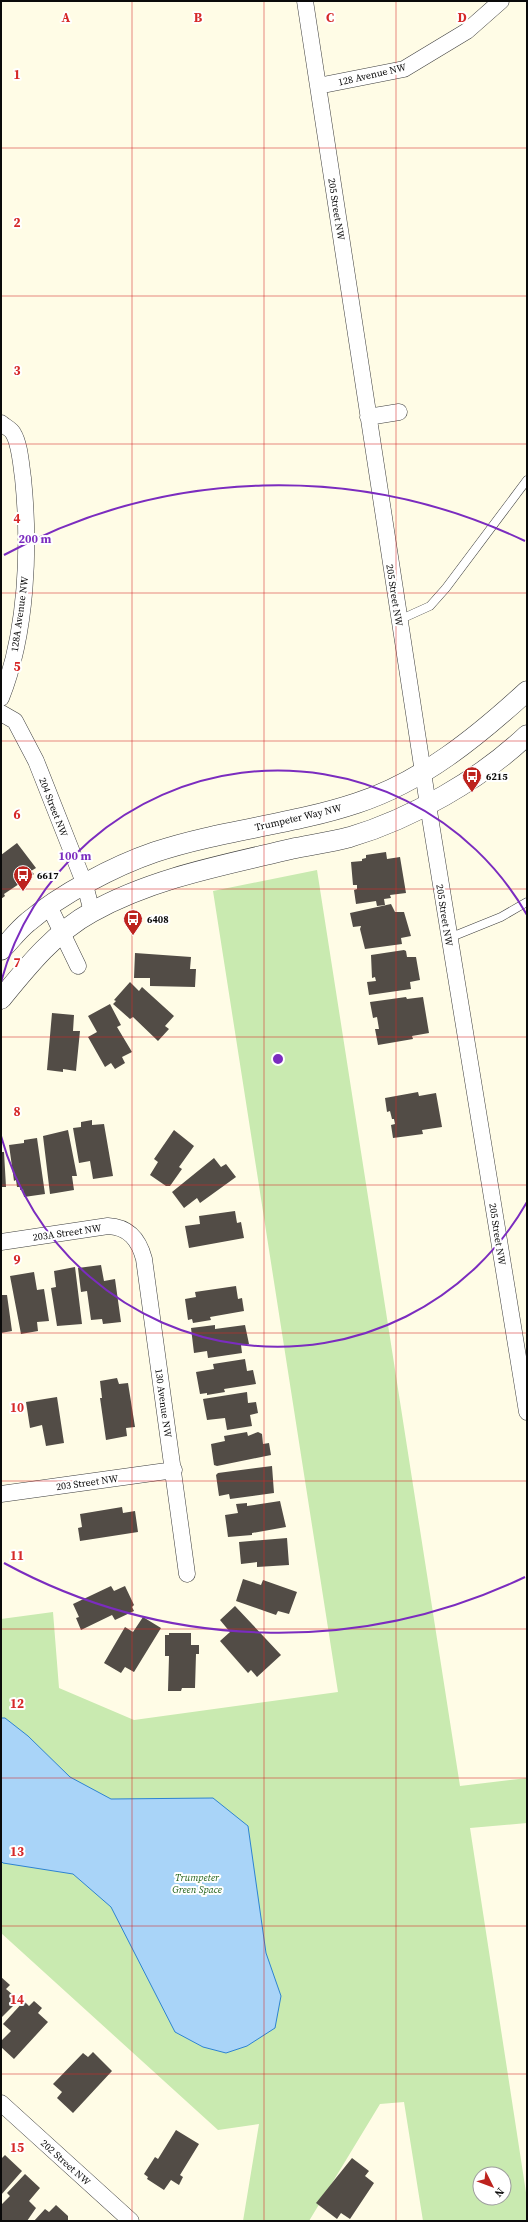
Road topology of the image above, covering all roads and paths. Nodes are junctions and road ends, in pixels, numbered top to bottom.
1 (305, 1) edge
2 (501, 1) edge
3 (318, 86) junction
4 (399, 412) dead end
5 (368, 416) junction
6 (7, 428) edge
7 (527, 480) edge
8 (399, 620) junction
9 (527, 691) edge
10 (1, 698) edge
11 (1, 713) edge
12 (527, 735) edge
13 (423, 773) junction
14 (428, 805) junction
15 (85, 885) junction
16 (527, 902) edge
17 (49, 906) junction
18 (92, 912) junction
19 (61, 933) junction
20 (449, 938) junction
21 (1, 950) edge
22 (78, 966) dead end
23 (1, 999) edge
24 (132, 1235) joint
25 (1, 1242) edge
26 (527, 1411) edge
27 (174, 1470) junction
28 (1, 1494) edge
29 (188, 1574) dead end
30 (1, 2103) edge
31 (130, 2221) edge

1 - 3 street, 205 Street NW
2 - 3 street, 128 Avenue NW
3 - 5 street, 205 Street NW
4 - 5 street
5 - 8 street, 205 Street NW
6 - 10 street, 128A Avenue NW
7 - 8 lane
8 - 13 street, 205 Street NW
9 - 13 street, Trumpeter Way NW
11 - 15 street, 204 Street NW
12 - 14 street
13 - 14 street, 205 Street NW
13 - 15 street, Trumpeter Way NW
14 - 18 street
14 - 20 street, 205 Street NW
15 - 17 street, Trumpeter Way NW
15 - 18 street, 204 Street NW
16 - 20 lane
17 - 19 street
17 - 21 street, Trumpeter Way NW
18 - 19 street
19 - 22 street
19 - 23 street
20 - 26 street, 205 Street NW
24 - 25 street, 203A Street NW
24 - 27 street, 130 Avenue NW
27 - 28 street, 203 Street NW
27 - 29 street, 130 Avenue NW
30 - 31 street, 202 Street NW

